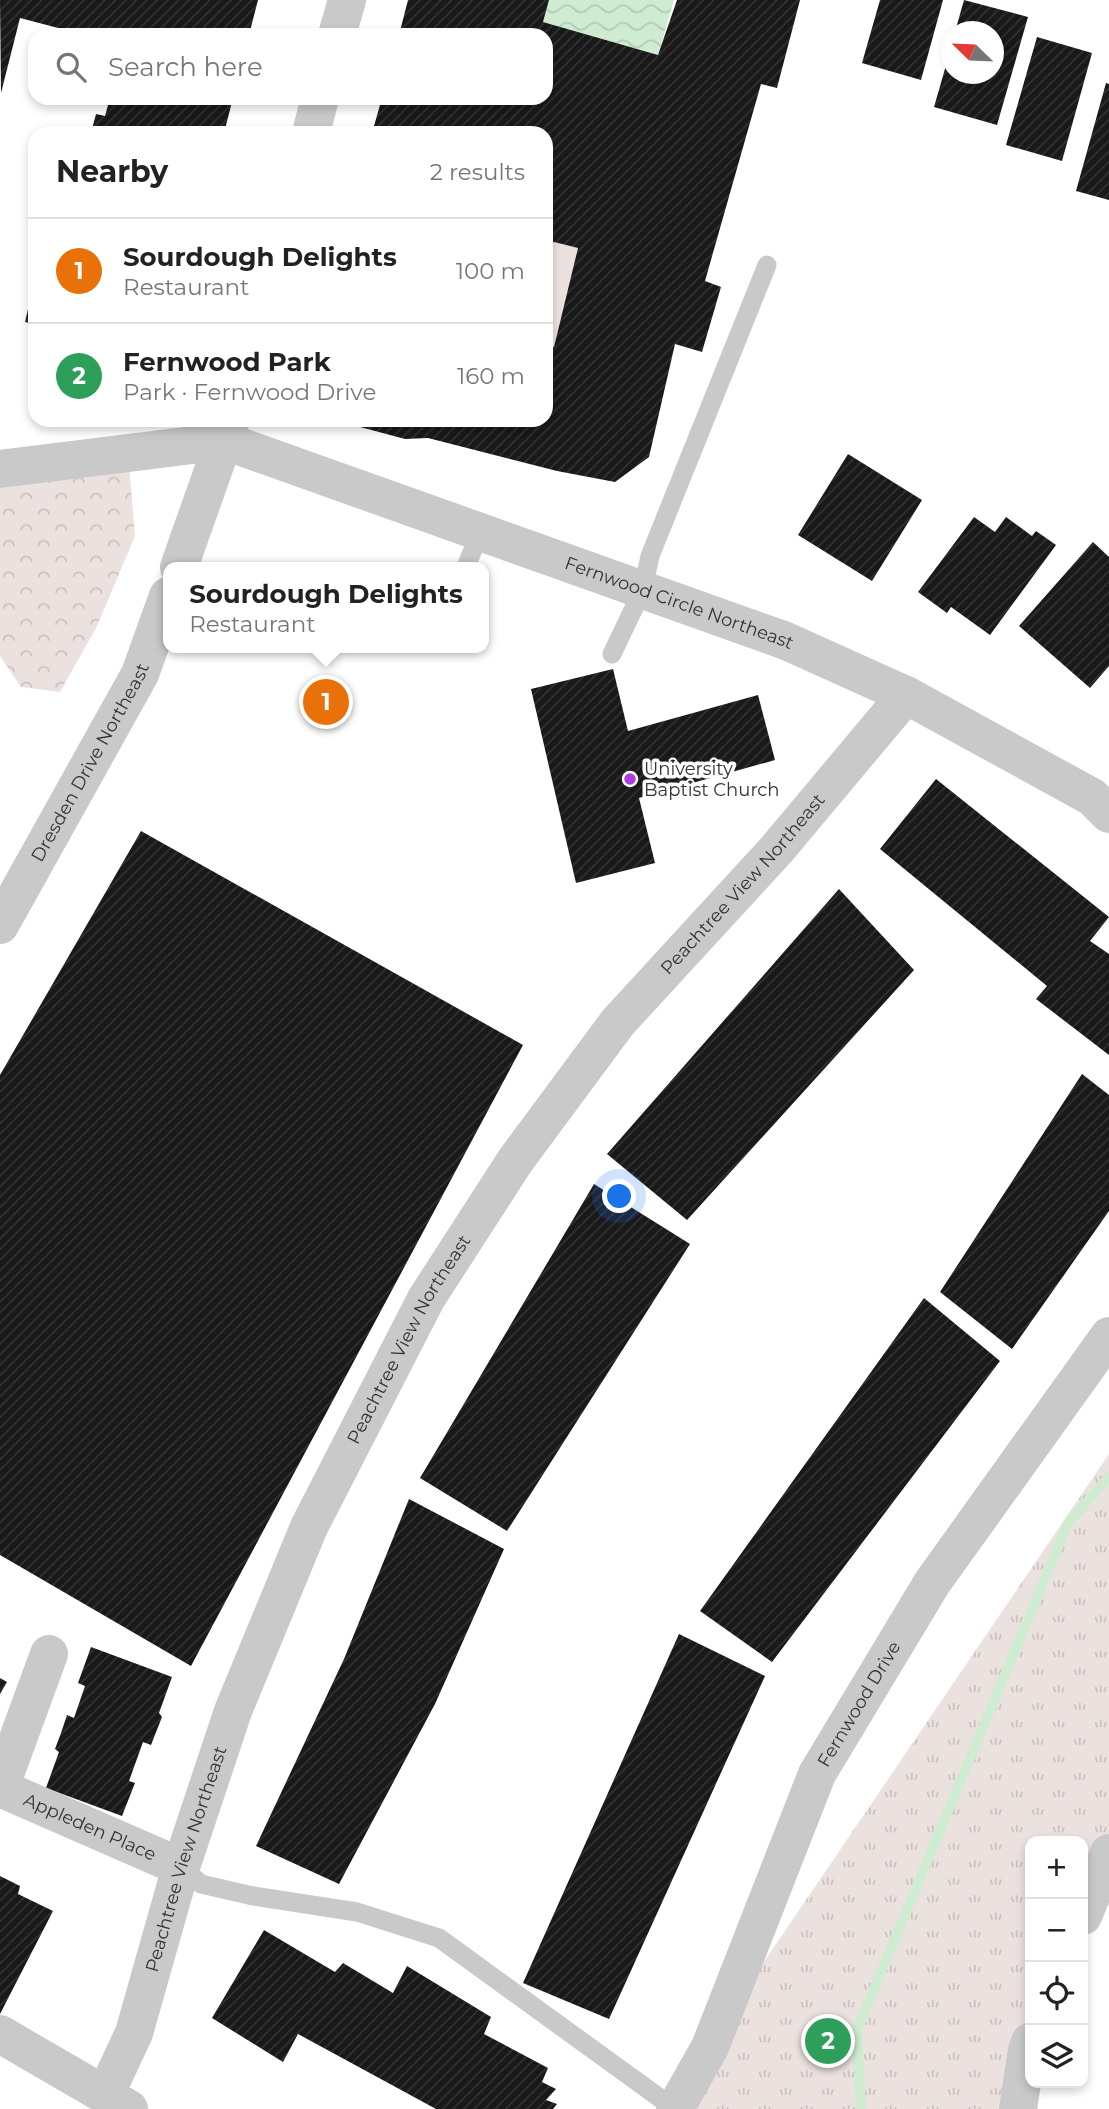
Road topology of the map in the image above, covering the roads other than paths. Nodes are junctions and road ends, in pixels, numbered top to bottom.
1 (347, 0) edge
2 (339, 28) edge
3 (318, 105) edge
4 (313, 126) edge
5 (767, 265) dead end
6 (228, 431) edge
7 (0, 469) edge
8 (480, 531) junction
9 (181, 562) edge
10 (468, 562) edge
11 (643, 589) junction
12 (163, 612) edge
13 (612, 654) dead end
14 (906, 695) junction
15 (1109, 814) edge
16 (0, 925) edge
17 (1109, 1336) edge
18 (49, 1654) dead end
19 (0, 1788) edge
20 (1109, 1853) edge
21 (181, 1867) junction
22 (1088, 1904) edge
23 (0, 2034) edge
24 (1025, 2063) edge
25 (117, 2102) edge
26 (675, 2109) edge
27 (1018, 2109) edge

1 - 2 street
3 - 4 street
5 - 11 lane
6 - 7 street
6 - 8 street, Fernwood Circle Northeast
6 - 9 street
8 - 10 lane
8 - 11 street, Fernwood Circle Northeast
11 - 13 lane
11 - 14 street, Fernwood Circle Northeast
12 - 16 street, Dresden Drive Northeast
14 - 15 street, Fernwood Circle Northeast
14 - 21 street, Peachtree View Northeast
17 - 26 street, Fernwood Drive
18 - 19 street
19 - 21 street, Appleden Place
20 - 22 street
21 - 25 street, Peachtree View Northeast
21 - 26 lane
23 - 25 street
24 - 27 street

